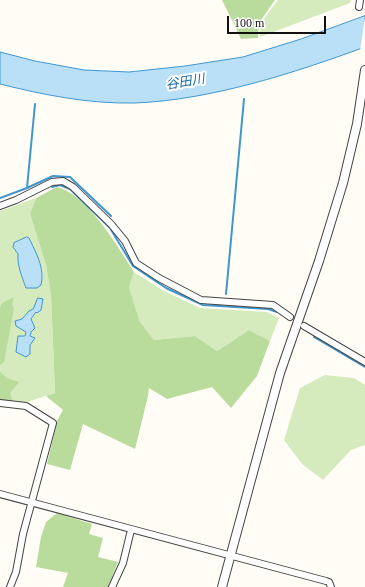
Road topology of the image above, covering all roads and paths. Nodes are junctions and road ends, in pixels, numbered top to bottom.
1 (365, 70) edge
2 (0, 206) edge
3 (290, 317) dead end
4 (304, 326) dead end
5 (365, 362) edge
6 (0, 403) edge
7 (0, 494) edge
8 (31, 503) junction
9 (131, 530) junction
10 (231, 556) junction
11 (330, 585) edge
12 (10, 587) edge
13 (112, 587) edge
14 (222, 587) edge

1 - 10 street
2 - 3 street
4 - 5 street
6 - 8 street
7 - 8 street
8 - 9 street
8 - 12 street
9 - 10 street
9 - 13 street
10 - 11 street
10 - 14 street

